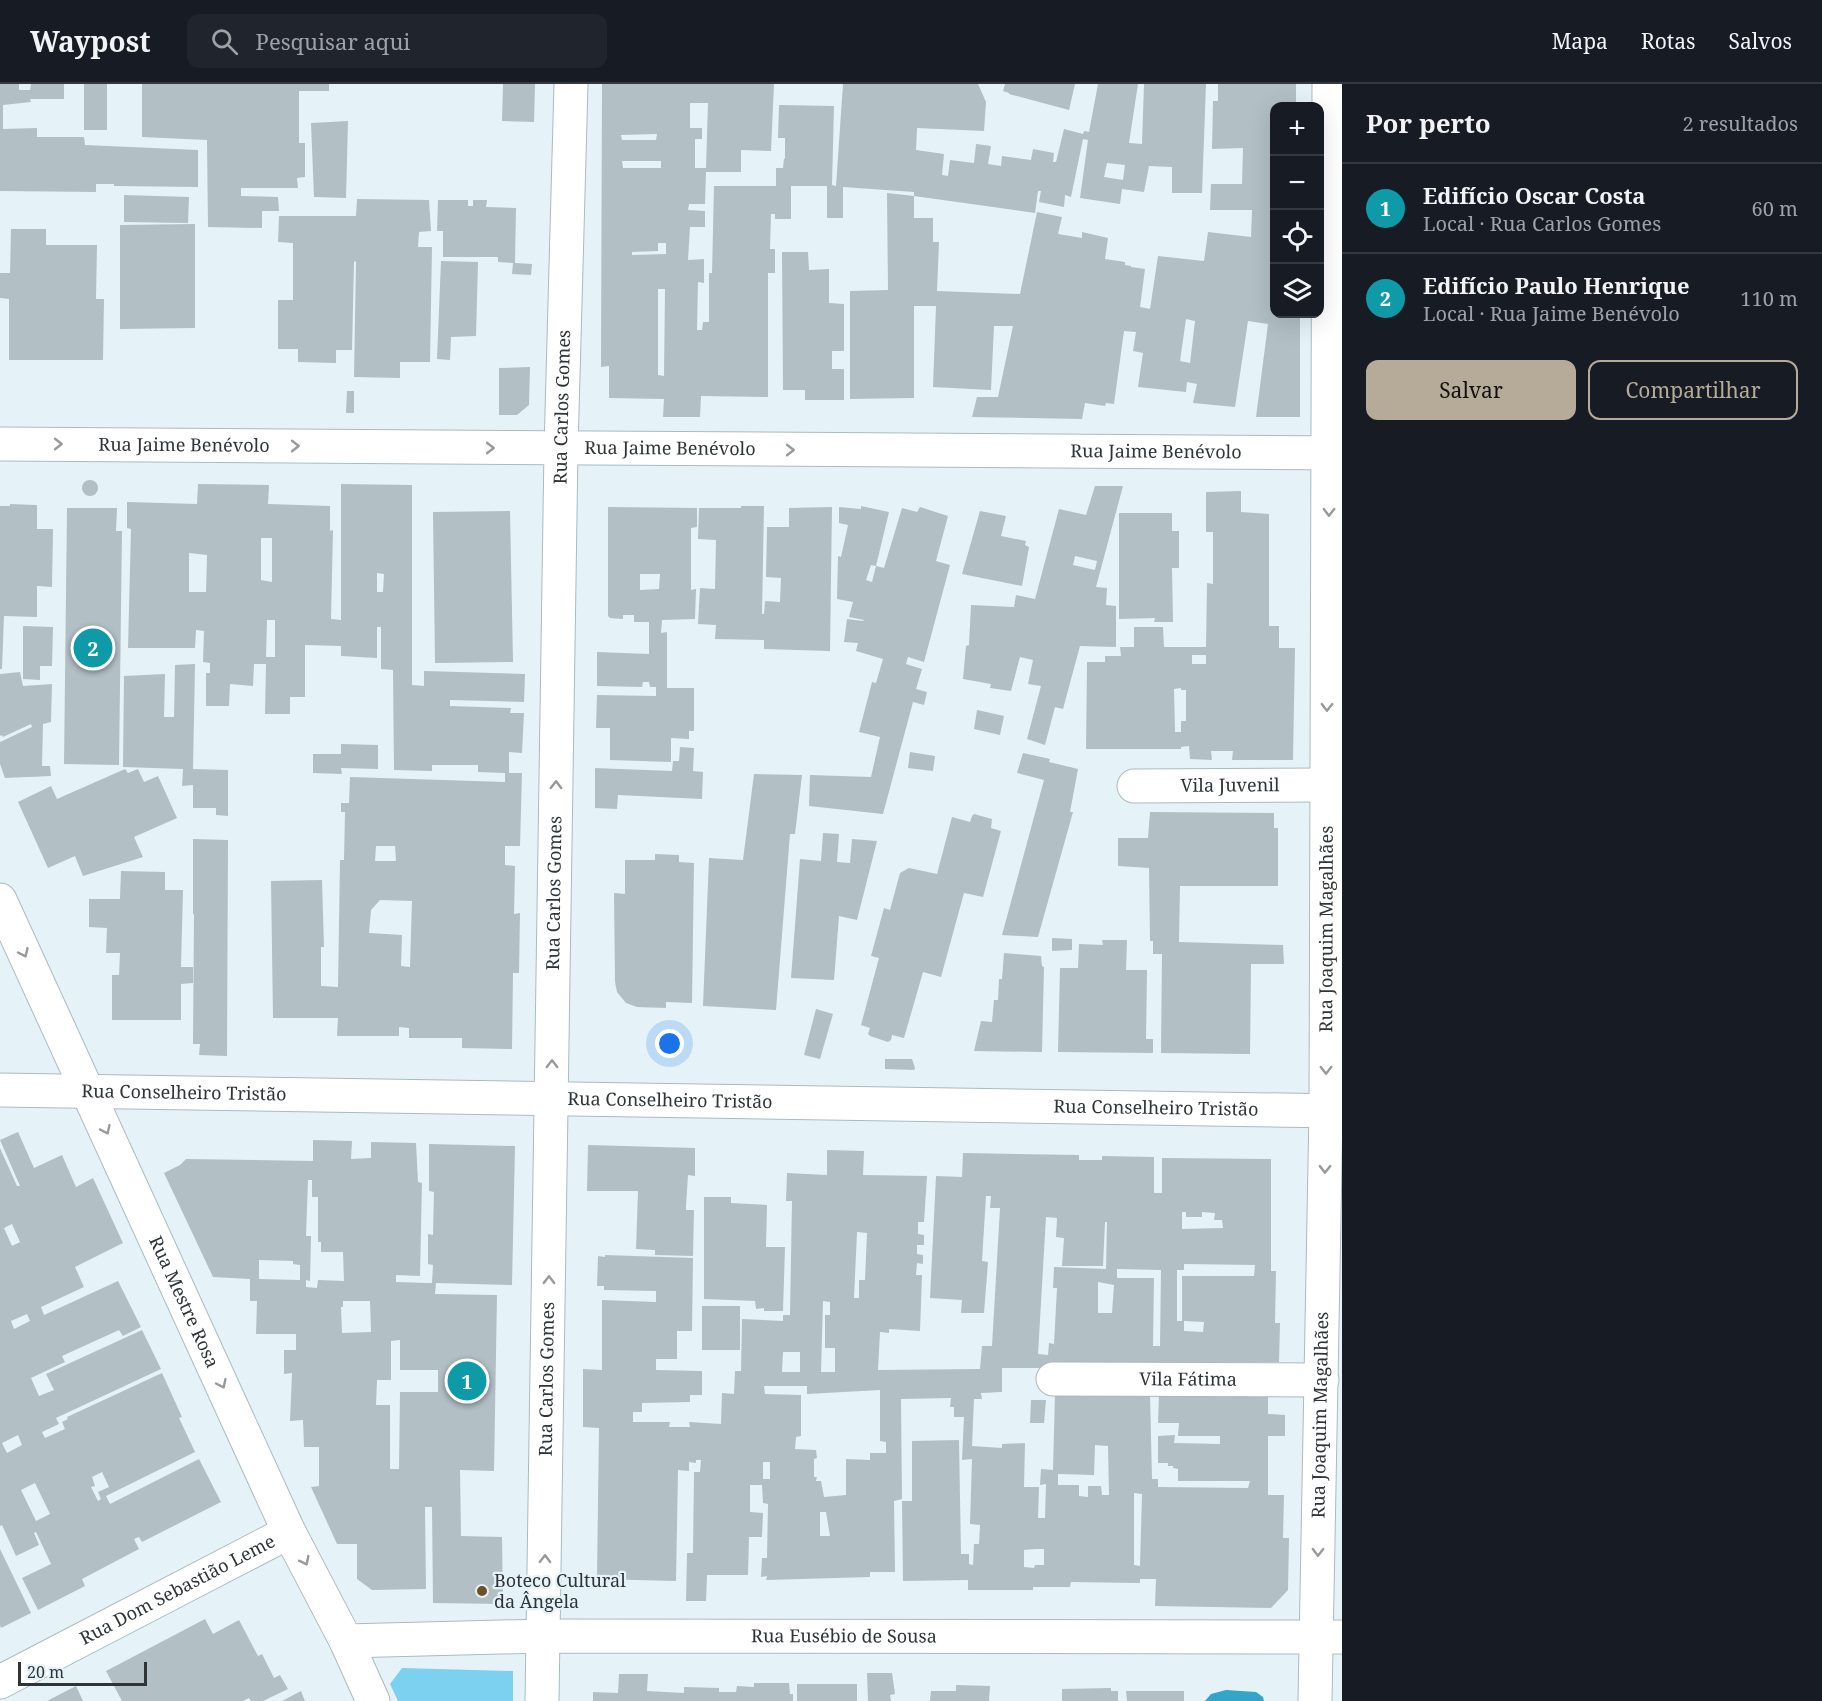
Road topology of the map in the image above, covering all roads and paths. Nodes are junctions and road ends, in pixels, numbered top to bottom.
1 (571, 84) edge
2 (1329, 84) edge
3 (0, 444) edge
4 (561, 448) junction
5 (1336, 453) edge
6 (1326, 785) junction
7 (1134, 786) dead end
8 (0, 900) edge
9 (0, 1090) edge
10 (88, 1090) junction
11 (552, 1100) junction
12 (1334, 1110) edge
13 (1053, 1379) dead end
14 (1322, 1380) junction
15 (290, 1532) junction
16 (543, 1636) junction
17 (1329, 1637) edge
18 (346, 1641) junction
19 (0, 1683) edge
20 (373, 1701) edge
21 (542, 1701) edge
22 (1316, 1701) edge

1 - 4 street, Rua Carlos Gomes
2 - 5 street, Rua Joaquim Magalhães
3 -> 4 street, Rua Jaime Benévolo
4 -> 5 street, Rua Jaime Benévolo
11 -> 4 street, Rua Carlos Gomes
5 -> 6 street, Rua Joaquim Magalhães
6 - 7 street, Vila Juvenil
6 -> 12 street, Rua Joaquim Magalhães
8 -> 10 street, Rua Mestre Rosa
9 - 10 street, Rua Conselheiro Tristão
10 - 11 street, Rua Conselheiro Tristão
10 -> 15 street, Rua Mestre Rosa
11 - 12 street, Rua Conselheiro Tristão
16 -> 11 street, Rua Carlos Gomes
12 -> 14 street, Rua Joaquim Magalhães
13 - 14 street, Vila Fátima
14 -> 17 street, Rua Joaquim Magalhães
15 -> 18 street, Rua Mestre Rosa
15 - 19 street, Rua Dom Sebastião Leme
16 - 17 street, Rua Eusébio de Sousa
16 - 18 street, Rua Eusébio de Sousa
16 - 21 street, Rua Carlos Gomes
17 - 22 street, Rua Joaquim Magalhães
18 - 20 street, Rua Mestre Rosa

